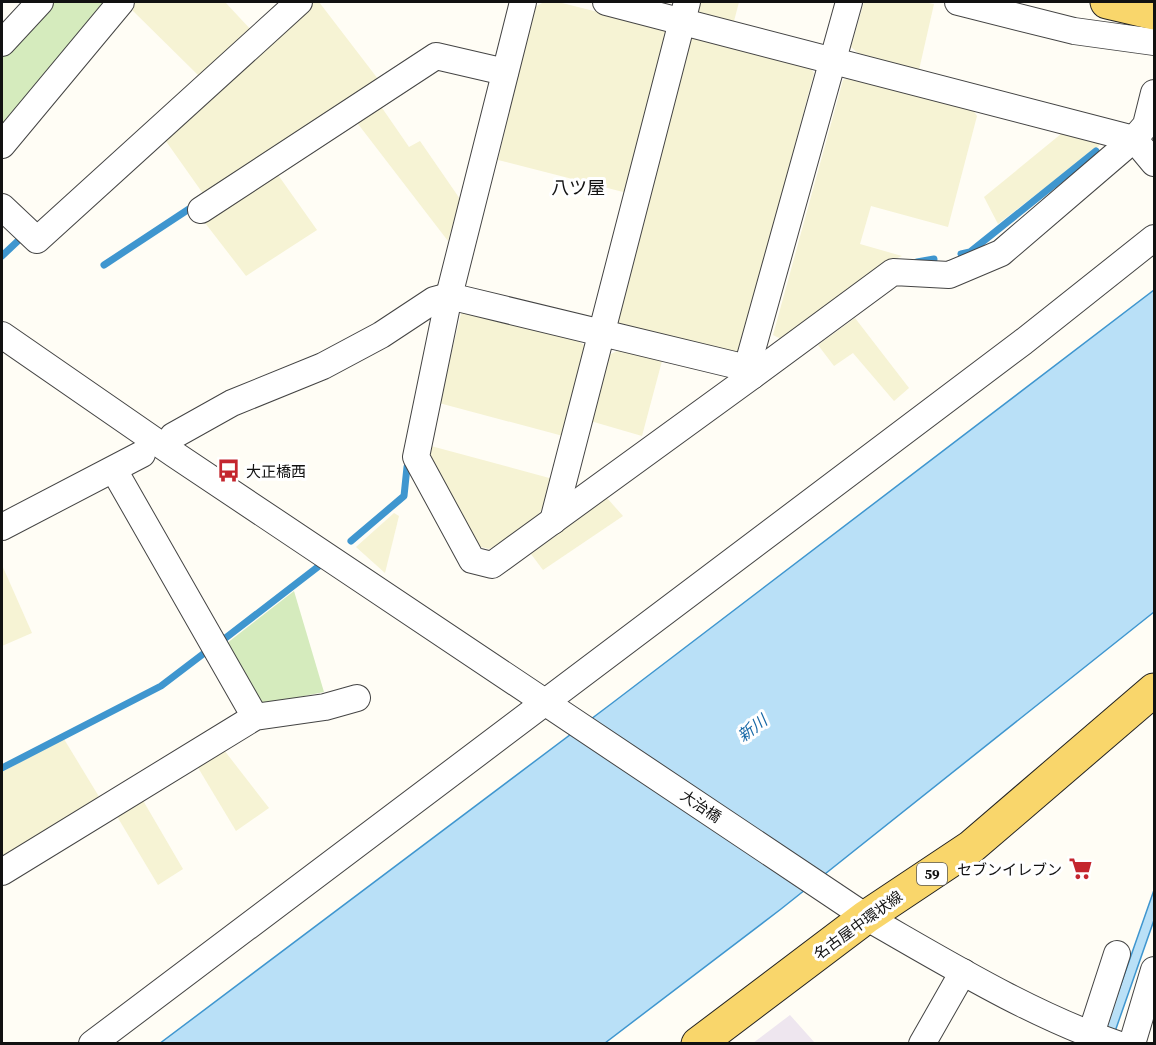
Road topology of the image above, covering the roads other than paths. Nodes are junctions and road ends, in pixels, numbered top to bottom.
1 (40, 2) edge
2 (121, 2) edge
3 (299, 2) edge
4 (523, 2) edge
5 (606, 2) edge
6 (849, 2) edge
7 (958, 2) edge
8 (1107, 2) edge
9 (685, 11) edge
10 (1155, 13) edge
11 (1155, 42) edge
12 (2, 43) edge
13 (834, 61) junction
14 (506, 72) junction
15 (1155, 93) edge
16 (1145, 128) edge
17 (2, 146) edge
18 (1155, 163) edge
19 (2, 207) edge
20 (201, 210) dead end
21 (1155, 238) edge
22 (449, 296) junction
23 (603, 334) junction
24 (2, 335) edge
25 (750, 372) junction
26 (173, 445) junction
27 (142, 454) dead end
28 (114, 470) junction
29 (553, 521) junction
30 (2, 527) edge
31 (1155, 690) edge
32 (357, 698) dead end
33 (551, 705) junction
34 (255, 717) junction
35 (2, 872) edge
36 (857, 911) junction
37 (1118, 954) dead end
38 (1155, 970) edge
39 (963, 972) junction
40 (1102, 1038) edge
41 (92, 1044) edge
42 (698, 1044) edge
43 (922, 1044) edge
44 (1132, 1044) edge

1 - 12 street
2 - 17 street
3 - 19 street
4 - 14 street
5 - 9 street
6 - 13 street
7 - 11 street
8 - 10 main road
9 - 13 street
9 - 23 street
13 - 16 street
13 - 25 street
14 - 20 street
14 - 22 street
15 - 16 street
16 - 18 street
16 - 25 street
21 - 33 street
22 - 23 street
22 - 26 street
22 - 29 street
23 - 25 street
23 - 29 street
24 - 26 street, 大治橋
25 - 29 street
26 - 33 street, 大治橋
27 - 28 street
28 - 30 street
28 - 34 street
31 - 36 main road, 名古屋中環状線 / 59
32 - 34 street
33 - 36 street, 大治橋
33 - 41 street
34 - 35 street
36 - 39 street, 大治橋
36 - 42 main road, 名古屋中環状線 / 59
37 - 40 street
38 - 44 street
39 - 40 street, 大治橋
39 - 43 street

